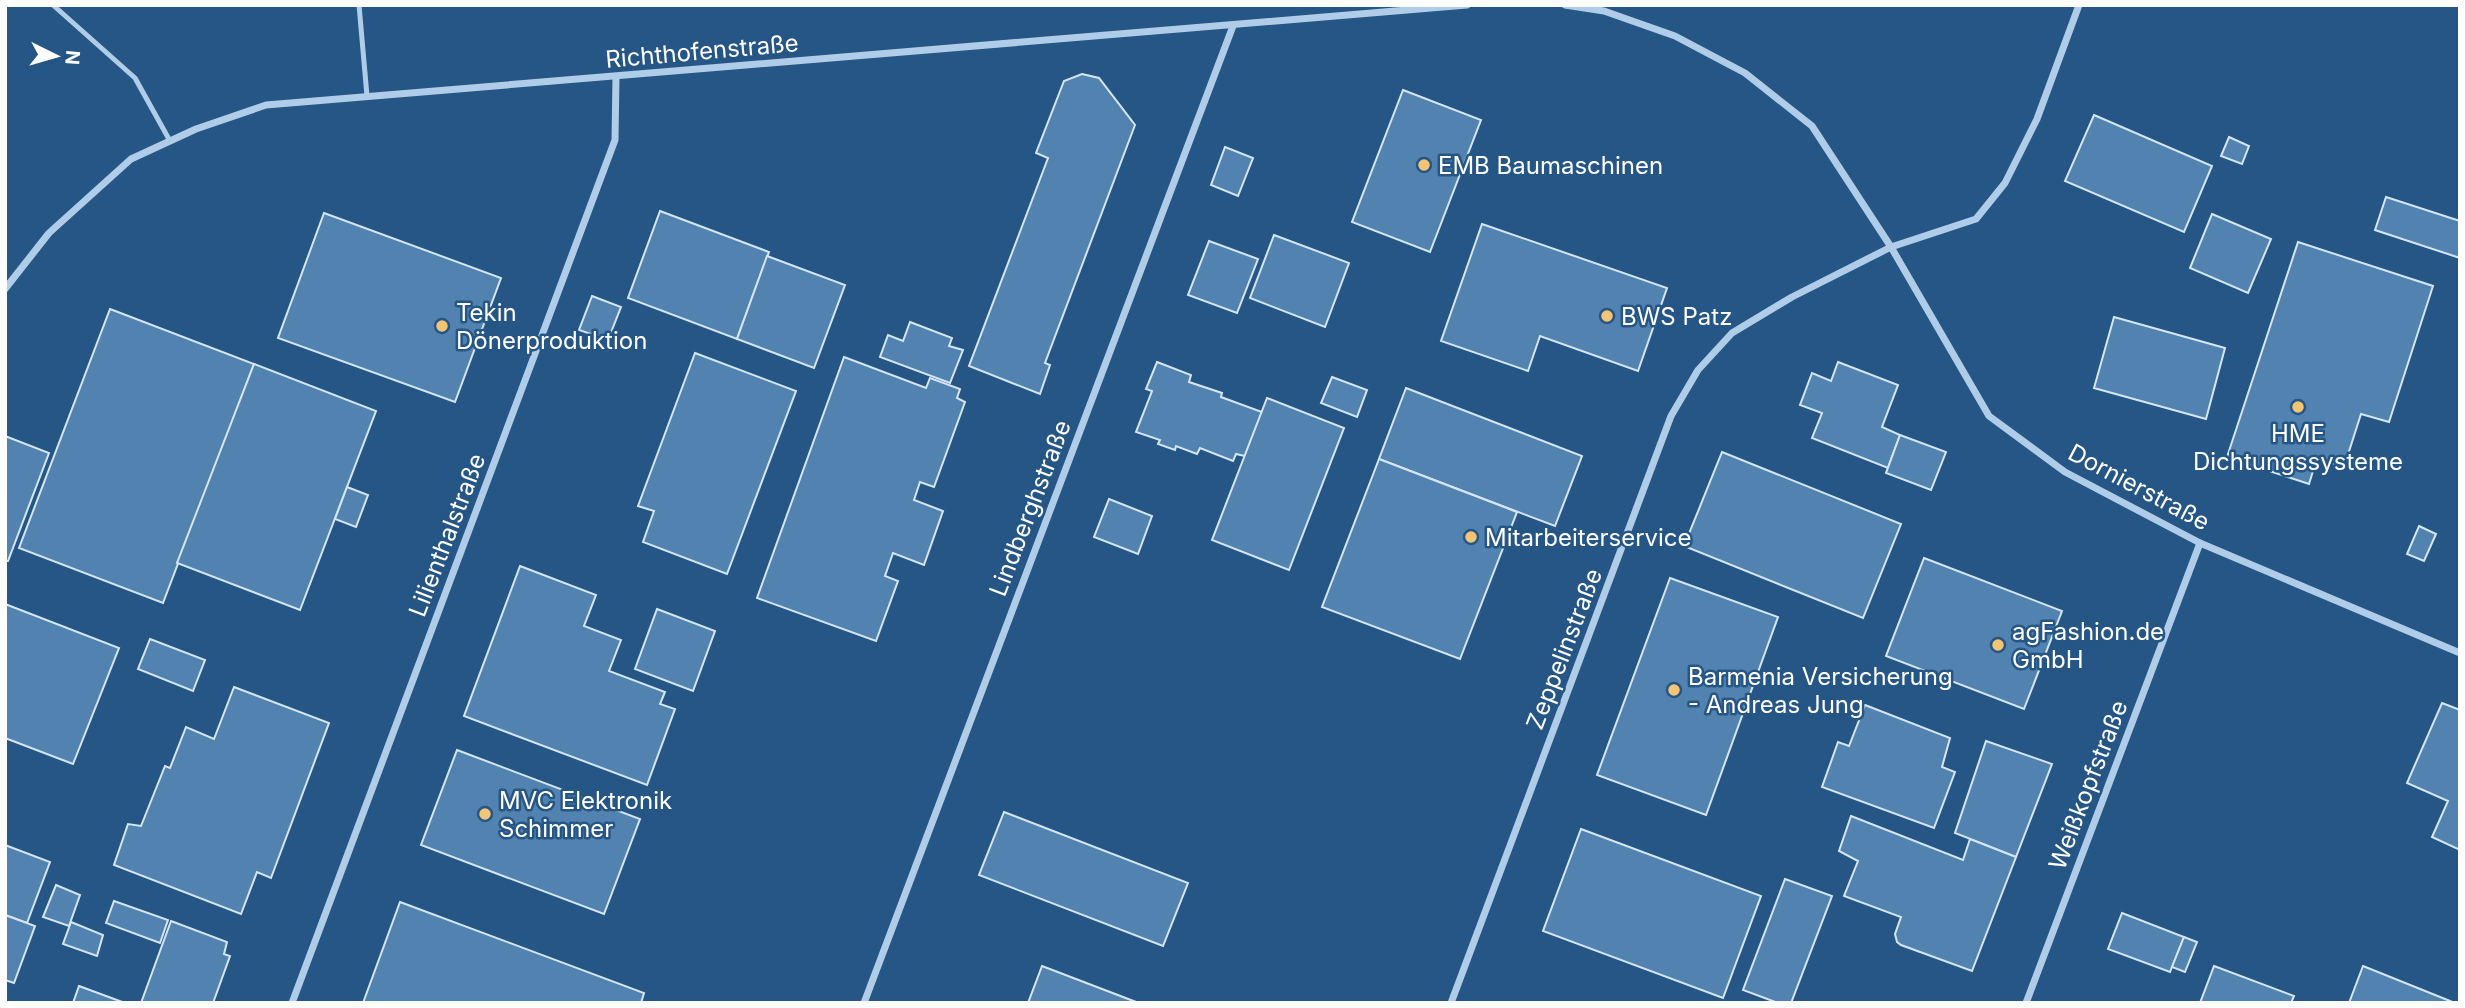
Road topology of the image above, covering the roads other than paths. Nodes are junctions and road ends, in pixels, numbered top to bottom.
1 (53, 5) edge
2 (359, 5) edge
3 (1467, 5) edge
4 (1565, 5) edge
5 (2079, 5) edge
6 (1233, 26) junction
7 (617, 77) junction
8 (367, 96) junction
9 (170, 141) junction
10 (1891, 247) junction
11 (5, 289) edge
12 (2200, 542) junction
13 (2460, 653) edge
14 (292, 1003) edge
15 (864, 1003) edge
16 (1451, 1003) edge
17 (2026, 1003) edge

1 - 9 lane
2 - 8 lane
3 - 6 street, Richthofenstraße
4 - 10 street
5 - 10 street, Zeppelinstraße
6 - 7 street, Richthofenstraße
6 - 15 street, Lindberghstraße
7 - 8 street, Richthofenstraße
7 - 14 street, Lilienthalstraße
8 - 9 street, Richthofenstraße
9 - 11 street, Richthofenstraße
10 - 12 street, Dornierstraße
10 - 16 street, Zeppelinstraße
12 - 13 street, Dornierstraße
12 - 17 street, Weißkopfstraße

